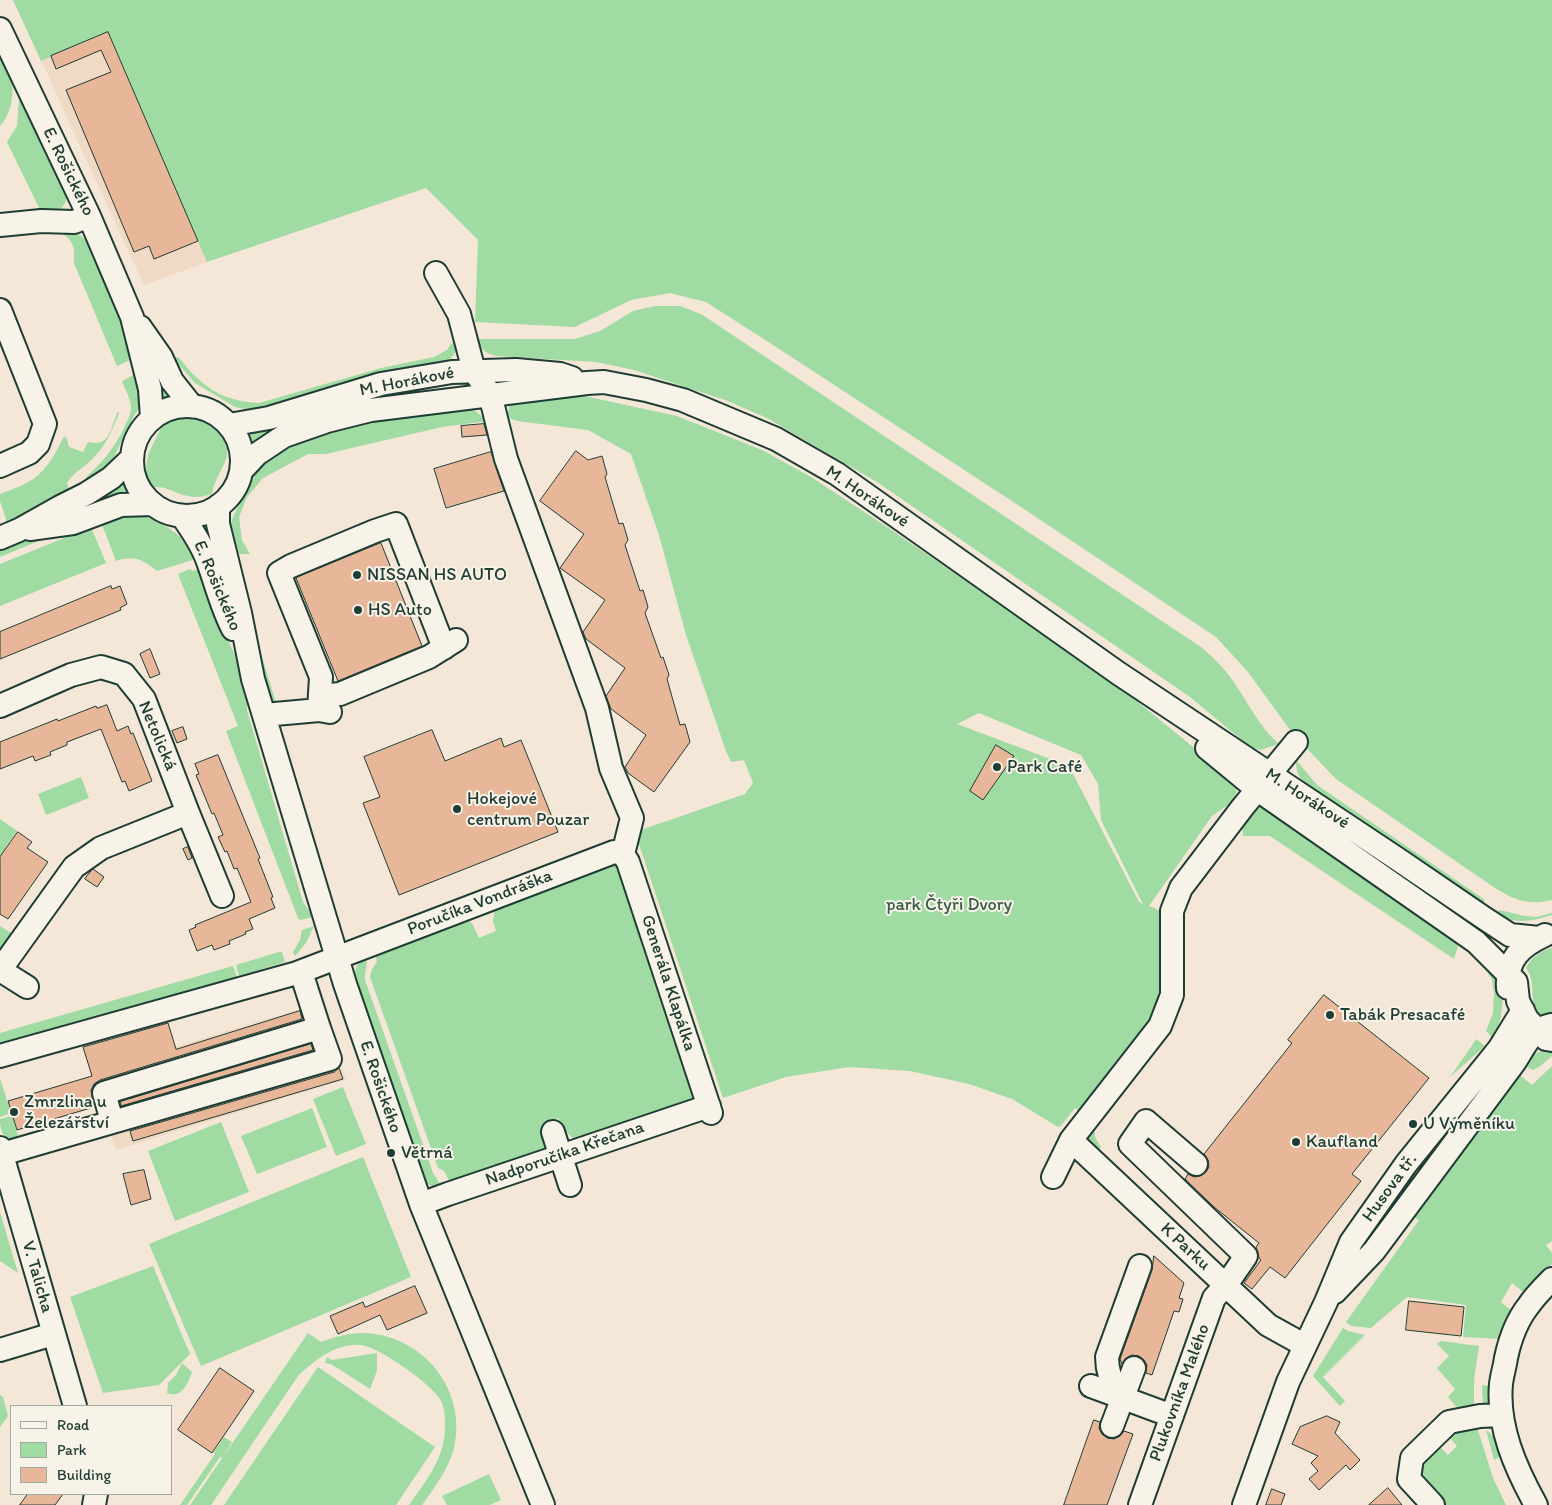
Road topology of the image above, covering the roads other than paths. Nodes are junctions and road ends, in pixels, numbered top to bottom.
1 (0, 29) edge
2 (89, 216) junction
3 (0, 226) edge
4 (436, 273) dead end
5 (0, 310) edge
6 (132, 317) junction
7 (474, 371) junction
8 (587, 383) junction
9 (490, 394) junction
10 (191, 405) junction
11 (152, 418) junction
12 (230, 425) junction
13 (132, 458) junction
14 (0, 466) edge
15 (242, 470) junction
16 (153, 504) junction
17 (218, 506) junction
18 (182, 516) junction
19 (10, 534) edge
20 (248, 658) junction
21 (0, 706) edge
22 (323, 706) junction
23 (264, 716) junction
24 (1296, 742) dead end
25 (1264, 782) junction
26 (188, 813) junction
27 (623, 854) junction
28 (222, 896) dead end
29 (1549, 934) edge
30 (338, 959) junction
31 (0, 970) edge
32 (301, 972) junction
33 (1514, 973) junction
34 (27, 987) dead end
35 (1522, 1010) junction
36 (319, 1028) junction
37 (1548, 1033) edge
38 (1507, 1036) junction
39 (0, 1056) edge
40 (710, 1110) joint
41 (112, 1122) junction
42 (552, 1132) dead end
43 (1071, 1140) junction
44 (1, 1151) edge
45 (561, 1155) junction
46 (1196, 1164) dead end
47 (1053, 1177) dead end
48 (570, 1185) dead end
49 (421, 1204) junction
50 (1140, 1266) dead end
51 (1552, 1279) edge
52 (1226, 1286) junction
53 (1326, 1302) junction
54 (53, 1334) junction
55 (1304, 1345) junction
56 (0, 1350) edge
57 (1134, 1368) dead end
58 (1091, 1386) dead end
59 (1121, 1397) junction
60 (75, 1405) edge
61 (1172, 1416) junction
62 (1502, 1416) junction
63 (1112, 1426) dead end
64 (543, 1505) edge
65 (1140, 1505) edge
66 (1244, 1505) edge
67 (1433, 1505) edge
68 (1536, 1505) edge

1 - 2 street, E. Rošického
2 - 3 street
2 - 6 street, E. Rošického
4 - 7 street
5 - 14 street
6 - 10 street, E. Rošického
6 - 11 street, E. Rošického
7 - 8 street, M. Horákové
7 - 9 street
7 - 12 street, M. Horákové
8 - 9 street, M. Horákové
8 - 25 street, M. Horákové
9 - 15 street, M. Horákové
9 - 27 street
10 - 11 street
10 - 12 street
11 - 13 street
12 - 15 street
13 - 16 street
13 - 19 street
15 - 17 street
16 - 18 street
16 - 19 street
17 - 18 street
17 - 20 street, E. Rošického
18 - 20 street, E. Rošického
20 - 23 street, E. Rošického
21 - 26 street, Netolická
22 - 22 street
22 - 23 street
23 - 30 street, E. Rošického
24 - 25 street
25 - 29 street, M. Horákové
25 - 33 street, M. Horákové
25 - 43 street
26 - 28 street, Netolická
26 - 31 street
27 - 30 street, Poručíka Vondráška
27 - 40 street, Generála Klapálka
29 - 33 street
30 - 32 street
30 - 49 street, E. Rošického
31 - 34 street
32 - 36 street
32 - 39 street
33 - 35 street
33 - 37 street
33 - 38 street
35 - 37 street
35 - 38 street, Husova tř.
36 - 41 street
36 - 41 street
37 - 53 street, Husova tř.
38 - 53 street, Husova tř.
40 - 45 street, Nadporučíka Křečana
41 - 44 street
42 - 45 street
43 - 47 street
43 - 52 street, K Parku
44 - 54 street, V. Talicha
45 - 48 street
45 - 49 street, Nadporučíka Křečana
46 - 52 street, Plukovníka Malého
49 - 64 street, E. Rošického
50 - 59 street
51 - 62 street
52 - 55 street, K Parku
52 - 61 street, Plukovníka Malého
53 - 55 street, Husova tř.
54 - 56 street
54 - 60 street, V. Talicha
55 - 66 street, Husova tř.
57 - 59 street
58 - 59 street
59 - 61 street
59 - 63 street
61 - 65 street, Plukovníka Malého
62 - 67 street
62 - 68 street

